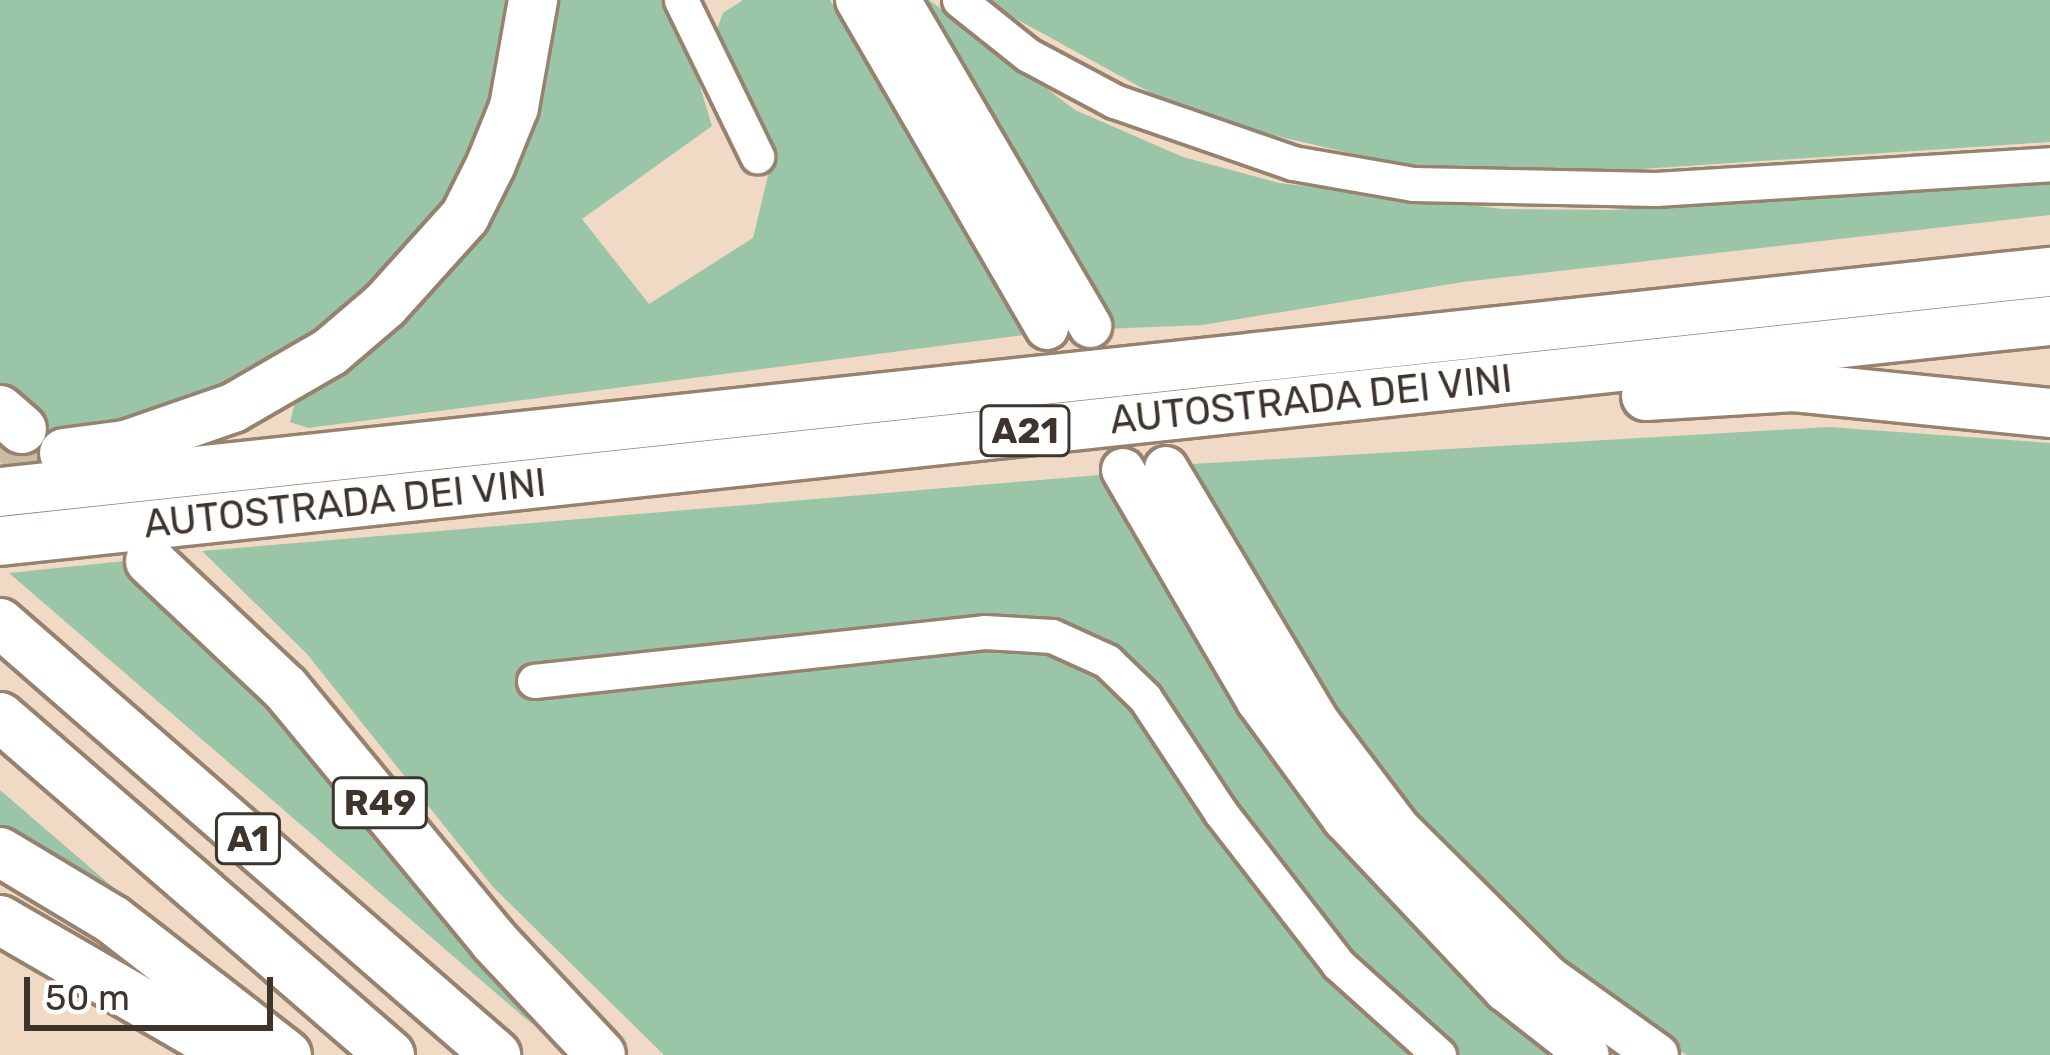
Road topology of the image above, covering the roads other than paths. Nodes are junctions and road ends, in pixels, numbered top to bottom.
1 (533, 0) edge
2 (681, 0) edge
3 (856, 0) edge
4 (898, 0) edge
5 (959, 0) edge
6 (757, 156) dead end
7 (2050, 164) edge
8 (2050, 250) edge
9 (2050, 272) edge
10 (1969, 281) junction
11 (2050, 321) edge
12 (1090, 326) dead end
13 (1047, 328) dead end
14 (2050, 412) edge
15 (5, 433) edge
16 (1006, 433) junction
17 (1166, 468) dead end
18 (1123, 470) dead end
19 (0, 491) edge
20 (0, 541) edge
21 (150, 561) dead end
22 (0, 623) edge
23 (534, 681) dead end
24 (0, 717) edge
25 (0, 852) edge
26 (0, 920) edge
27 (233, 1055) edge
28 (287, 1055) edge
29 (390, 1055) edge
30 (496, 1055) edge
31 (601, 1055) edge
32 (1439, 1055) edge
33 (1588, 1055) edge
34 (1657, 1055) edge

1 - 15 highway
2 - 6 lane
3 - 13 main road
4 - 12 main road
5 - 7 lane
8 - 10 lane
9 - 10 highway, AUTOSTRADA DEI VINI / A21
10 - 19 highway, AUTOSTRADA DEI VINI / A21
11 - 16 highway, AUTOSTRADA DEI VINI / A21
14 - 16 highway
16 - 20 highway, AUTOSTRADA DEI VINI / A21
17 - 34 main road
18 - 33 main road
21 - 31 highway, R49
22 - 30 highway, A1
23 - 32 lane
24 - 29 highway, A1
25 - 28 highway
26 - 27 highway

